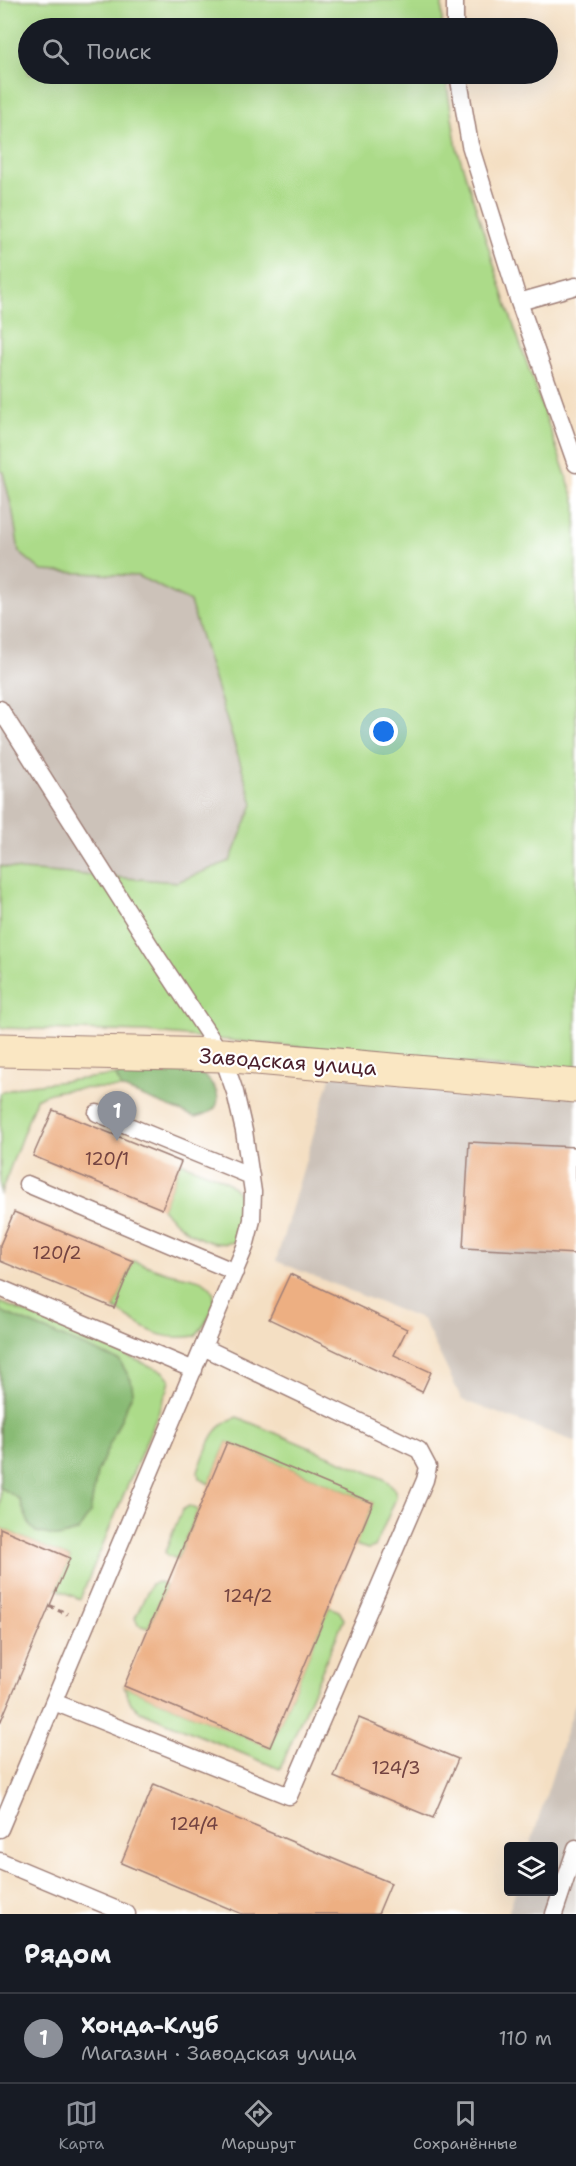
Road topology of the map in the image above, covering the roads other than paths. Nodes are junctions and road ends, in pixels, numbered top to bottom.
1 (455, 0) edge
2 (455, 18) edge
3 (460, 84) edge
4 (576, 286) edge
5 (519, 302) junction
6 (576, 464) edge
7 (0, 709) edge
8 (0, 1050) edge
9 (222, 1055) junction
10 (576, 1086) edge
11 (97, 1113) dead end
12 (251, 1176) junction
13 (27, 1184) dead end
14 (235, 1272) junction
15 (0, 1288) edge
16 (203, 1347) junction
17 (194, 1370) junction
18 (54, 1702) junction
19 (0, 1829) edge
20 (576, 1848) edge
21 (0, 1861) edge
22 (127, 1914) edge
23 (554, 1914) edge

1 - 2 lane
3 - 5 lane
4 - 5 lane
5 - 6 lane
7 - 9 lane
8 - 9 street, Заводская улица
9 - 10 street, Заводская улица
9 - 12 lane
11 - 12 lane
12 - 14 lane
13 - 14 lane
14 - 16 lane
15 - 17 lane
16 - 17 lane
16 - 18 lane
17 - 18 lane
18 - 19 lane
20 - 23 lane
21 - 22 lane

